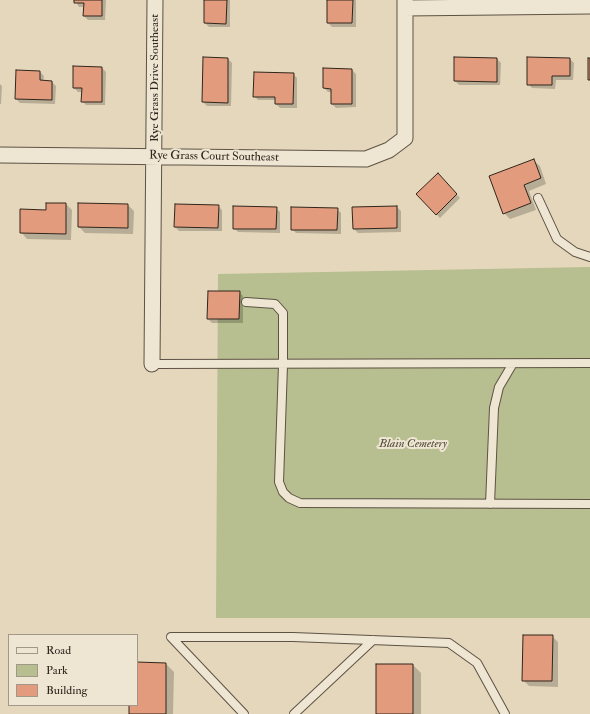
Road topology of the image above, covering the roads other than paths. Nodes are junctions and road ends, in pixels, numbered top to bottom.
1 (155, 0) edge
2 (405, 4) edge
3 (590, 6) edge
4 (0, 156) edge
5 (155, 157) junction
6 (538, 198) dead end
7 (590, 257) edge
8 (246, 302) dead end
9 (152, 364) joint
10 (590, 364) edge
11 (283, 365) junction
12 (512, 365) junction
13 (490, 504) junction
14 (590, 504) edge
15 (373, 640) junction
16 (244, 714) edge
17 (294, 714) edge
18 (505, 714) edge

1 - 5 street, Rye Grass Drive Southeast
2 - 3 street
2 - 5 street, Rye Grass Court Southeast
4 - 5 street, Rye Grass Court Southeast
5 - 9 street, Rye Grass Drive Southeast
6 - 7 lane
8 - 11 lane
9 - 11 lane
10 - 12 lane
11 - 12 lane
11 - 13 lane
12 - 13 lane
13 - 14 lane
15 - 16 lane
15 - 17 lane
15 - 18 lane

